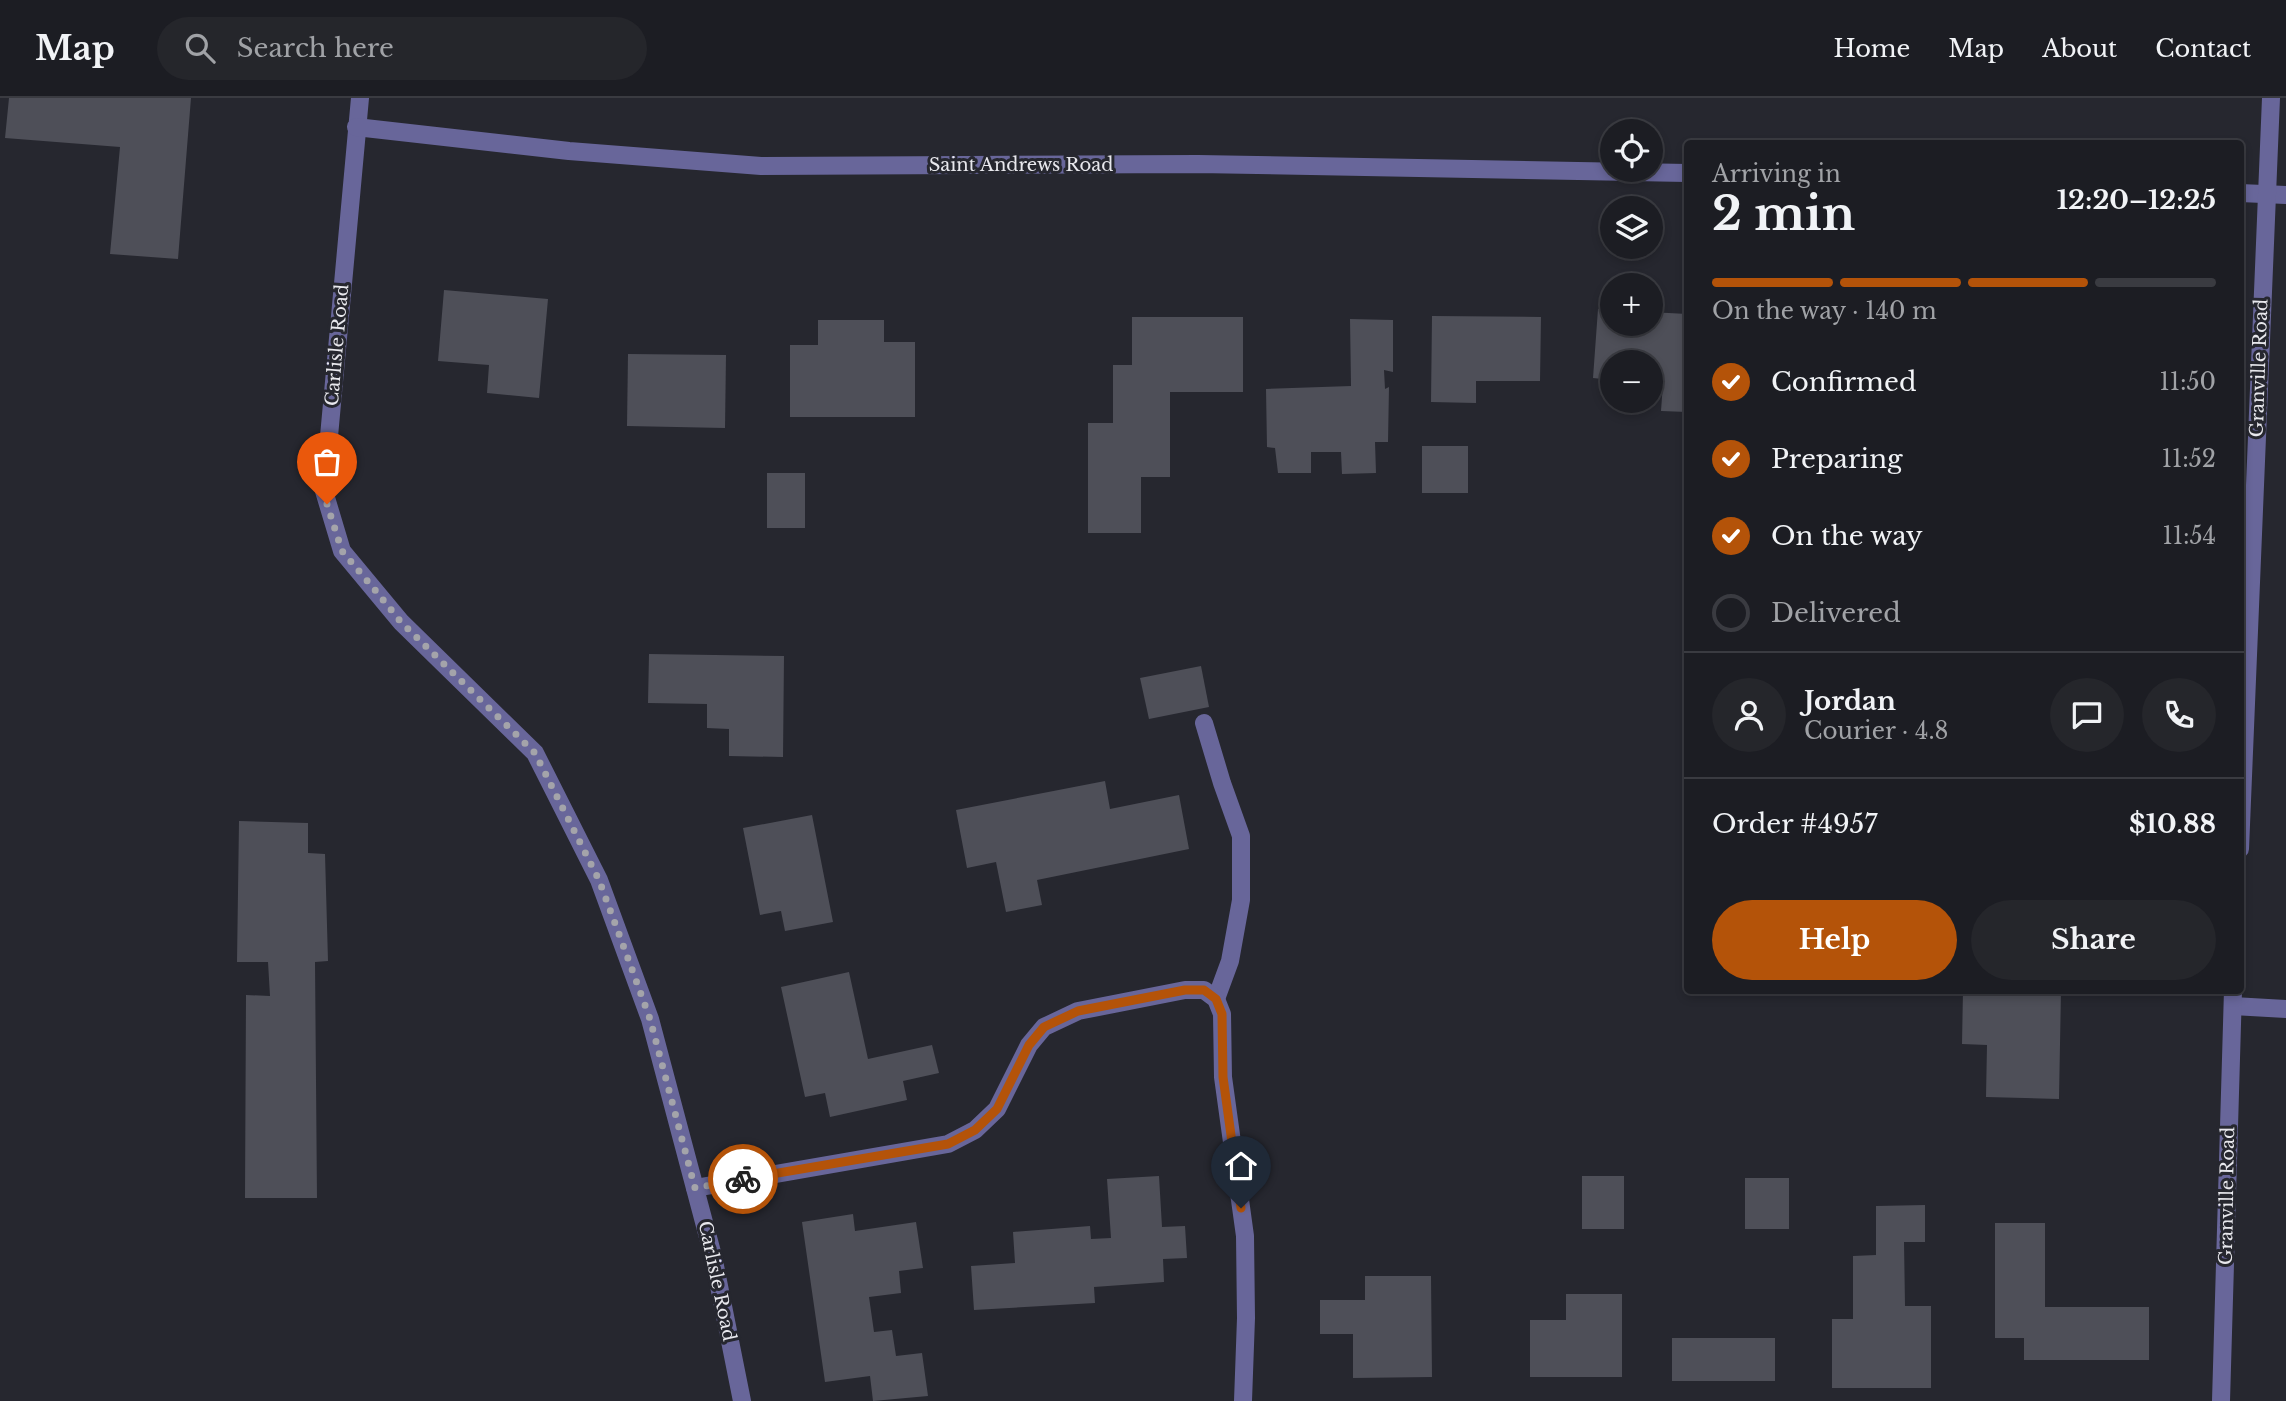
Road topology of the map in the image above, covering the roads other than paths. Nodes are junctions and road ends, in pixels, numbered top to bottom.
1 (360, 98) edge
2 (2272, 98) edge
3 (356, 127) junction
4 (1684, 173) edge
5 (2244, 193) edge
6 (2266, 194) junction
7 (2286, 195) edge
8 (1204, 723) dead end
9 (2244, 748) edge
10 (2233, 998) edge
11 (1216, 999) junction
12 (2286, 1009) edge
13 (695, 1188) junction
14 (742, 1401) edge
15 (1243, 1401) edge
16 (2221, 1401) edge

1 - 3 street, Carlisle Road
2 - 6 street, Granville Road
3 - 4 street, Saint Andrews Road
3 - 13 street, Carlisle Road
5 - 6 street
6 - 7 street
6 - 9 street, Granville Road
8 - 11 street
10 - 12 street
10 - 16 street, Granville Road
11 - 13 street
11 - 15 street
13 - 14 street, Carlisle Road

